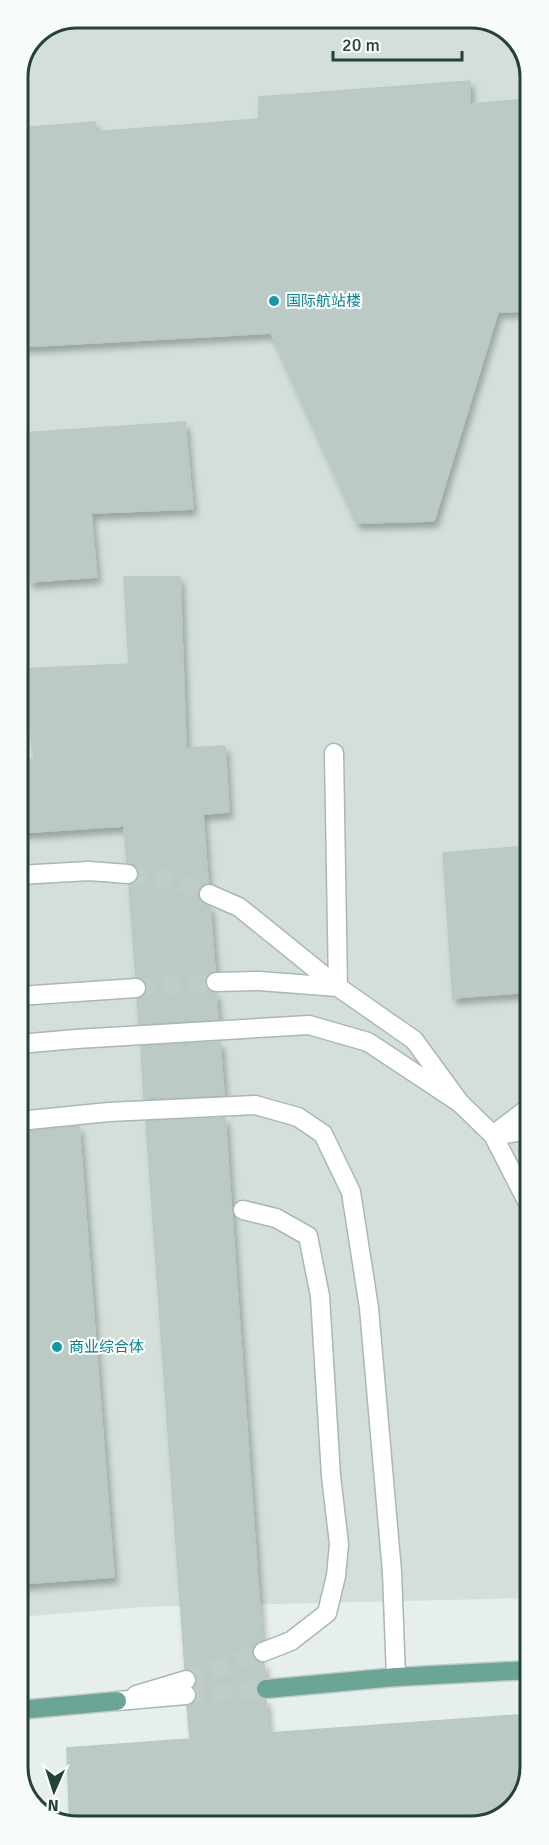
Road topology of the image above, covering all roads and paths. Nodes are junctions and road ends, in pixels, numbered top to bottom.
1 (334, 753) dead end
2 (28, 874) edge
3 (128, 874) tunnel mouth
4 (209, 894) tunnel mouth
5 (216, 982) tunnel mouth
6 (136, 987) tunnel mouth
7 (338, 987) junction
8 (28, 995) edge
9 (28, 1043) edge
10 (460, 1103) junction
11 (520, 1115) edge
12 (28, 1120) edge
13 (520, 1131) edge
14 (494, 1135) junction
15 (520, 1187) edge
16 (243, 1210) dead end
17 (263, 1652) tunnel mouth
18 (520, 1671) edge
19 (396, 1677) junction
20 (186, 1688) tunnel mouth
21 (266, 1689) tunnel mouth
22 (117, 1701) joint
23 (28, 1709) edge

1 - 7 street
2 - 3 street
4 - 7 street
5 - 7 street
6 - 8 street
7 - 10 street
9 - 10 street
10 - 14 street
11 - 14 street
12 - 19 street
13 - 14 street
14 - 15 street
16 - 17 street
18 - 19 main road
19 - 21 main road
20 - 22 street
22 - 23 main road

